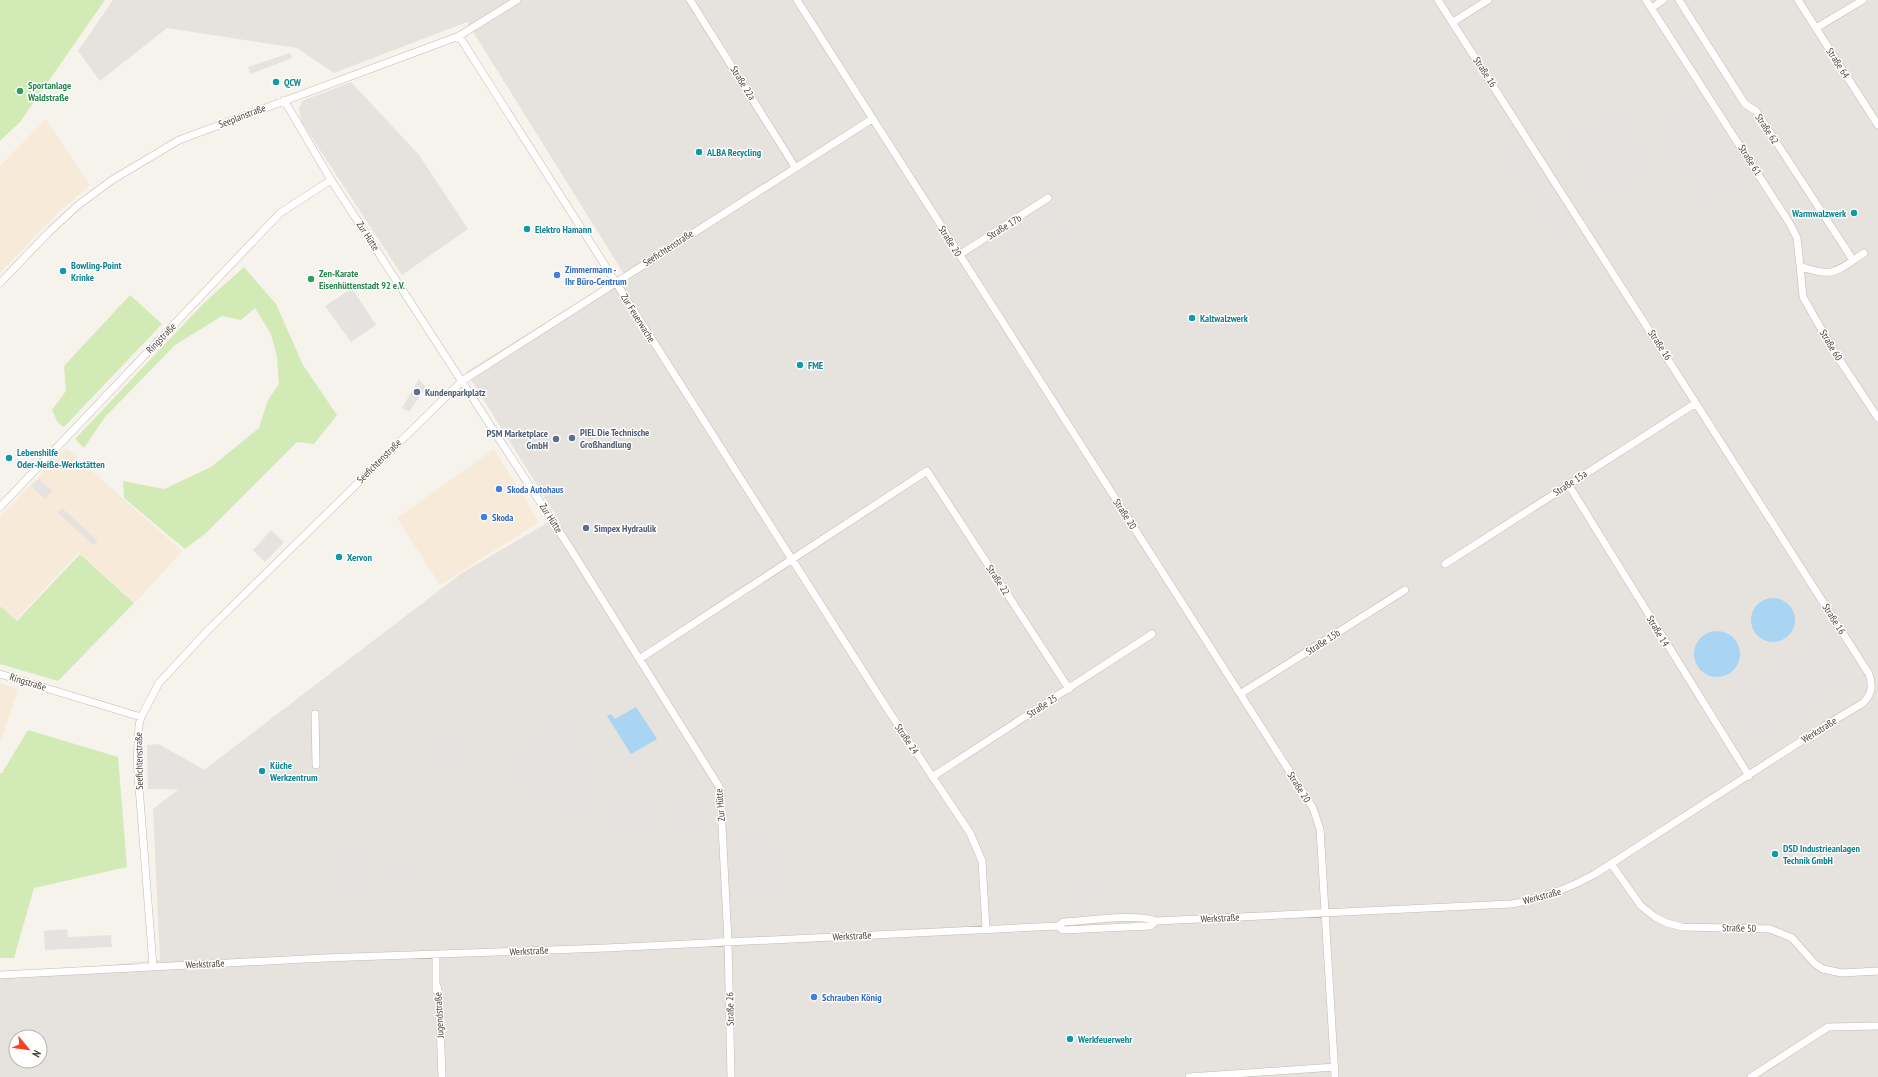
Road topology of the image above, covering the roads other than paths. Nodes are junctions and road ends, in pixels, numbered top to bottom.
1 (517, 0) edge
2 (690, 0) edge
3 (798, 0) edge
4 (1438, 0) edge
5 (1488, 0) edge
6 (1646, 0) edge
7 (1664, 0) edge
8 (1679, 0) edge
9 (1798, 0) edge
10 (1863, 0) edge
11 (1652, 8) junction
12 (1453, 22) junction
13 (1816, 28) junction
14 (459, 36) junction
15 (284, 100) junction
16 (872, 119) junction
17 (1878, 125) edge
18 (795, 167) junction
19 (331, 180) junction
20 (1048, 198) dead end
21 (1864, 253) dead end
22 (958, 255) junction
23 (1853, 260) junction
24 (1800, 266) junction
25 (616, 283) junction
26 (0, 284) edge
27 (462, 381) junction
28 (1696, 402) junction
29 (1878, 418) edge
30 (1568, 484) junction
31 (0, 507) edge
32 (792, 560) junction
33 (1445, 564) dead end
34 (1405, 590) dead end
35 (1152, 634) dead end
36 (641, 658) junction
37 (0, 674) edge
38 (1069, 689) junction
39 (1240, 694) junction
40 (1871, 694) joint
41 (314, 714) dead end
42 (141, 717) junction
43 (316, 765) dead end
44 (1749, 776) junction
45 (932, 777) junction
46 (1612, 864) junction
47 (1326, 912) junction
48 (986, 929) junction
49 (728, 941) junction
50 (436, 955) junction
51 (153, 966) junction
52 (1878, 971) edge
53 (0, 975) edge
54 (1878, 1026) edge
55 (1335, 1067) junction
56 (442, 1077) edge
57 (731, 1077) edge
58 (1189, 1077) edge
59 (1335, 1077) edge
60 (1751, 1077) edge

1 - 14 street, Seeplanstraße
2 - 18 street, Straße 22a
3 - 16 street, Straße 20
4 - 12 street, Straße 16
5 - 12 street
6 - 11 street, Straße 61
7 - 11 street
8 - 23 street, Straße 62
9 - 13 street, Straße 64
10 - 13 street
11 - 24 street, Straße 61
12 - 28 street, Straße 16
13 - 17 street, Straße 64
14 - 15 street, Seeplanstraße
14 - 25 street, Zur Feuerwache
15 - 19 street, Zur Hütte
15 - 26 street, Seeplanstraße
16 - 18 street, Seefichtenstraße
16 - 22 street, Straße 20
18 - 25 street, Seefichtenstraße
19 - 27 street, Zur Hütte
19 - 31 street, Ringstraße
20 - 22 street, Straße 17b
21 - 23 street
22 - 39 street, Straße 20
23 - 24 street
24 - 29 street, Straße 60
25 - 27 street, Seefichtenstraße
25 - 32 street, Zur Feuerwache
27 - 36 street, Zur Hütte
27 - 42 street, Seefichtenstraße
28 - 30 street, Straße 15a
28 - 40 street, Straße 16
30 - 33 street, Straße 15a
30 - 44 street, Straße 14
32 - 36 street
32 - 38 street, Straße 22
32 - 45 street, Straße 24
34 - 39 street, Straße 15b
35 - 38 street, Straße 25
36 - 49 street, Zur Hütte
37 - 42 street, Ringstraße
38 - 45 street, Straße 25
39 - 47 street, Straße 20
40 - 44 street, Werkstraße
41 - 43 street
42 - 51 street, Seefichtenstraße
44 - 46 street, Werkstraße
45 - 48 street, Straße 24
46 - 47 street, Werkstraße
46 - 52 street, Straße 50
47 - 48 street, Werkstraße
47 - 55 street, Straße 20
48 - 49 street, Werkstraße
49 - 50 street, Werkstraße
49 - 57 street, Straße 26
50 - 51 street, Werkstraße
50 - 56 street, Jugendstraße
51 - 53 street, Werkstraße
54 - 60 street
55 - 58 street
55 - 59 street, Straße 20

